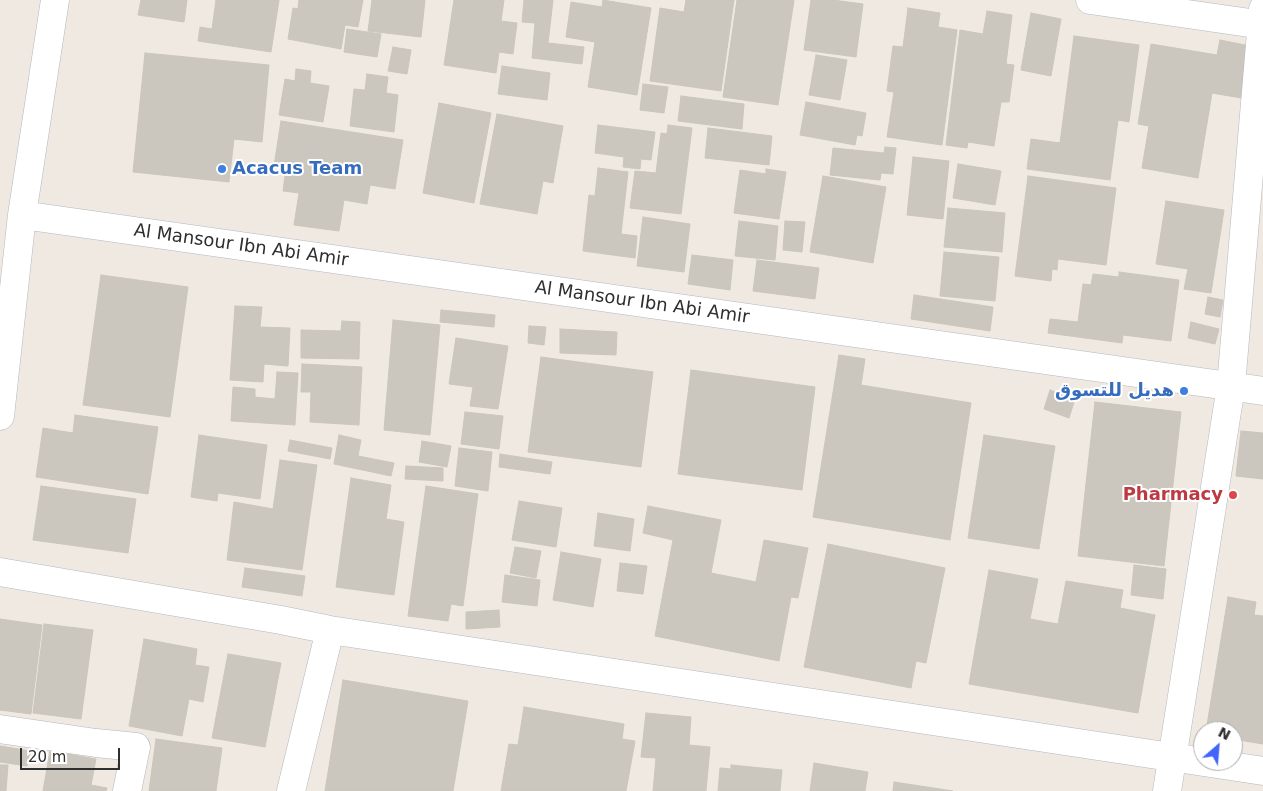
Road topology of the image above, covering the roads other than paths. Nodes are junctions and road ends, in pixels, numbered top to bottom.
1 (55, 0) edge
2 (1090, 0) edge
3 (1262, 20) edge
4 (22, 215) junction
5 (1231, 386) junction
6 (1263, 391) edge
7 (0, 416) edge
8 (0, 572) edge
9 (330, 630) junction
10 (0, 729) edge
11 (1172, 758) junction
12 (1263, 771) edge
13 (128, 791) edge
14 (291, 791) edge
15 (1167, 791) edge

1 - 4 street
2 - 3 street
3 - 5 street
4 - 5 street, Al Mansour Ibn Abi Amir
4 - 7 street
5 - 6 street, Al Mansour Ibn Abi Amir
5 - 11 street
8 - 9 street
9 - 11 street
9 - 14 street
10 - 13 street
11 - 12 street
11 - 15 street

